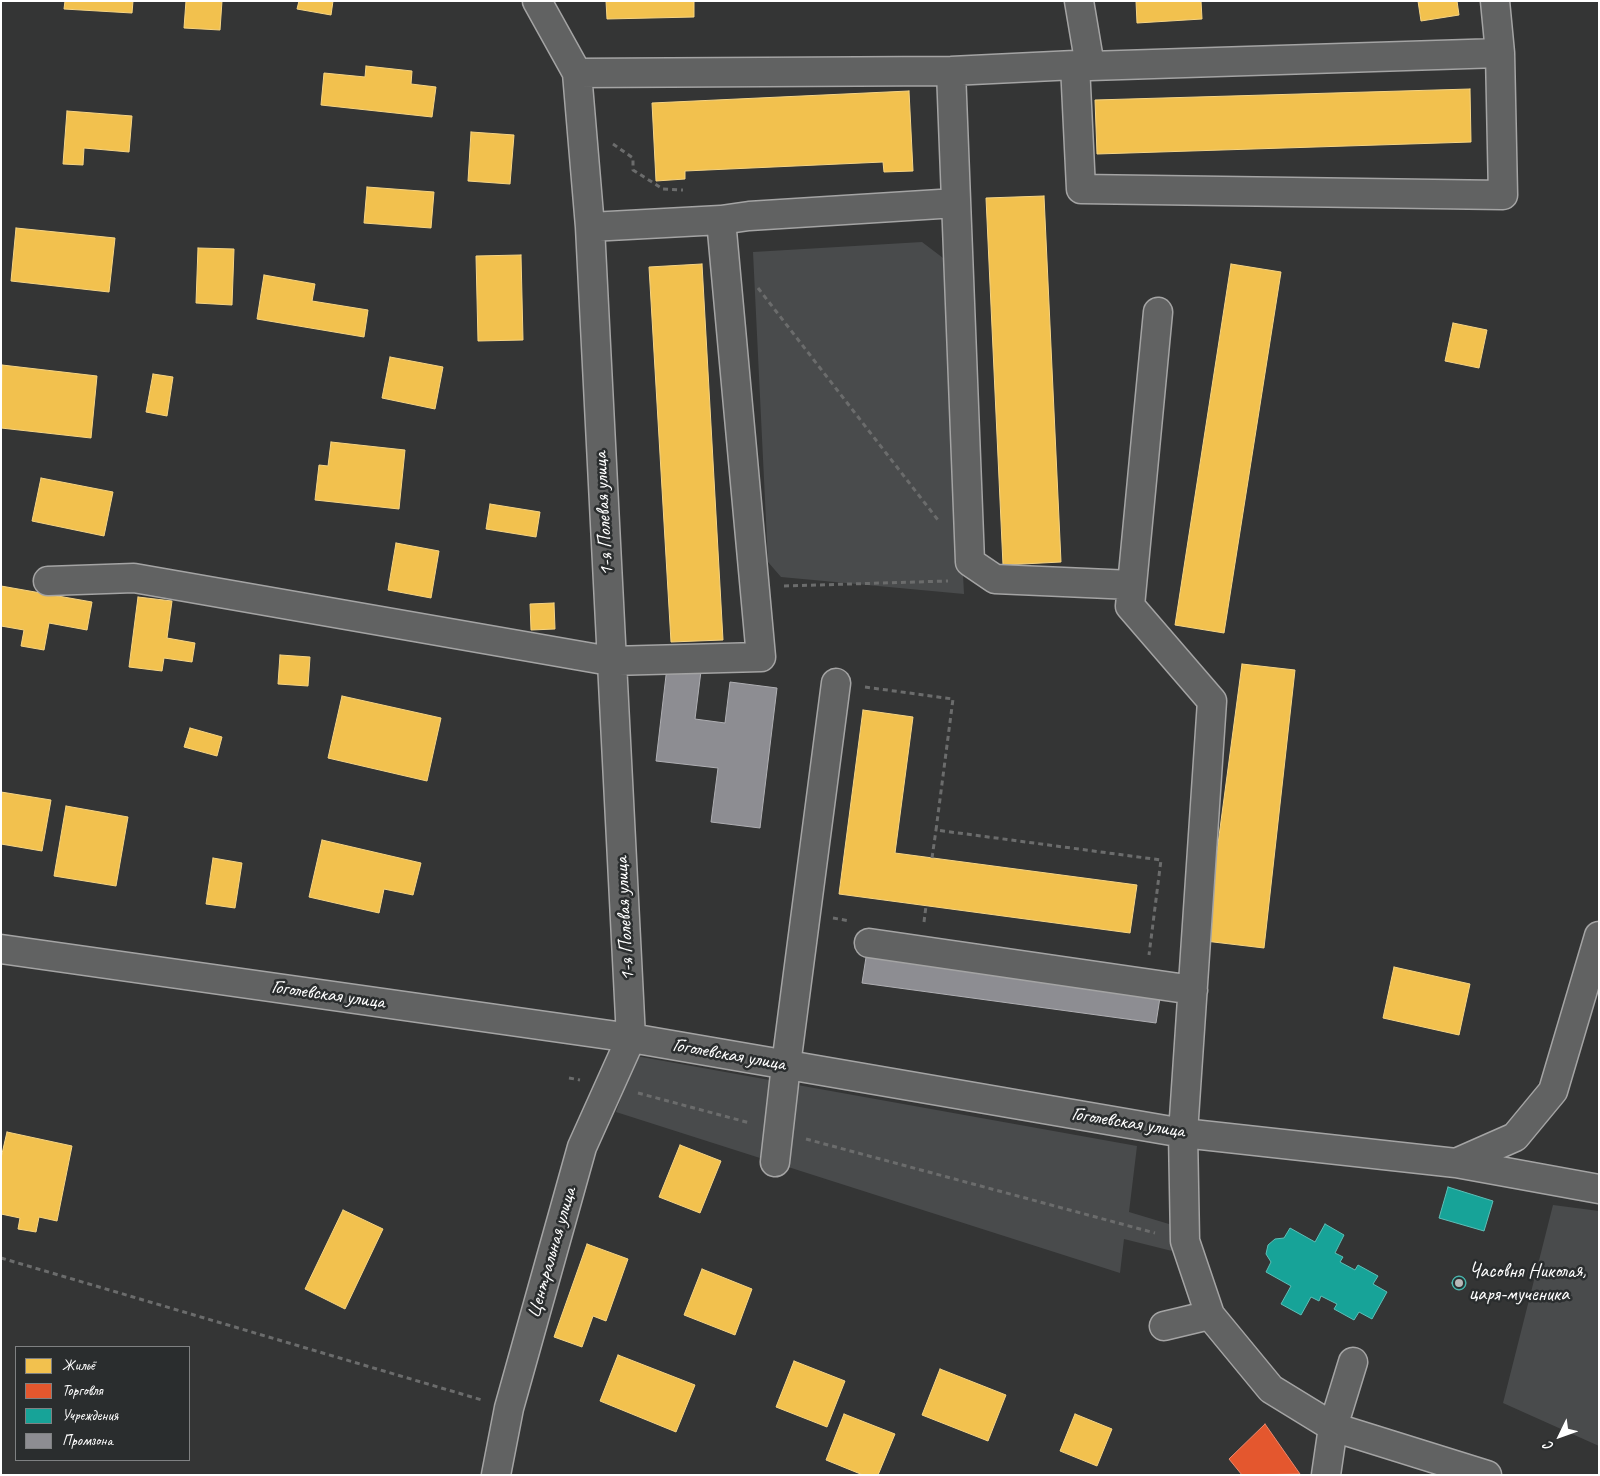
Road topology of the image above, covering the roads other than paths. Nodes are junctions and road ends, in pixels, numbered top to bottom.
1 (537, 1) edge
2 (1079, 1) edge
3 (1495, 1) edge
4 (1500, 52) junction
5 (1083, 65) junction
6 (951, 71) junction
7 (577, 73) junction
8 (956, 203) junction
9 (721, 220) junction
10 (590, 227) junction
11 (1158, 312) dead end
12 (48, 581) dead end
13 (1132, 586) junction
14 (610, 662) junction
15 (836, 683) road end
16 (1599, 936) edge
17 (869, 943) dead end
18 (1, 950) edge
19 (1193, 990) junction
20 (631, 1038) junction
21 (786, 1065) junction
22 (1183, 1133) junction
23 (775, 1162) dead end
24 (1456, 1163) junction
25 (1200, 1173) dead end
26 (1599, 1189) edge
27 (1210, 1315) junction
28 (1164, 1326) dead end
29 (1353, 1362) dead end
30 (1333, 1427) junction
31 (496, 1475) edge
32 (1326, 1475) edge
33 (1487, 1475) edge

1 - 7 street, 1-я Полевая улица
2 - 5 street
3 - 4 street
4 - 5 street
4 - 5 street
5 - 6 street
6 - 7 street
6 - 8 street
7 - 10 street, 1-я Полевая улица
8 - 9 street
8 - 13 street
9 - 10 street
9 - 14 street
10 - 14 street, 1-я Полевая улица
11 - 13 street
12 - 14 street
13 - 19 street
14 - 20 street, 1-я Полевая улица
15 - 21 street
16 - 24 street
17 - 19 street
18 - 20 street, Гоголевская улица
19 - 22 street
20 - 21 street, Гоголевская улица
20 - 31 street, Центральная улица
21 - 22 street, Гоголевская улица
21 - 23 street
22 - 24 street, Гоголевская улица
22 - 25 street
22 - 27 street
24 - 26 street, Гоголевская улица
27 - 28 street
27 - 30 street
29 - 30 street
30 - 32 street
30 - 33 street

